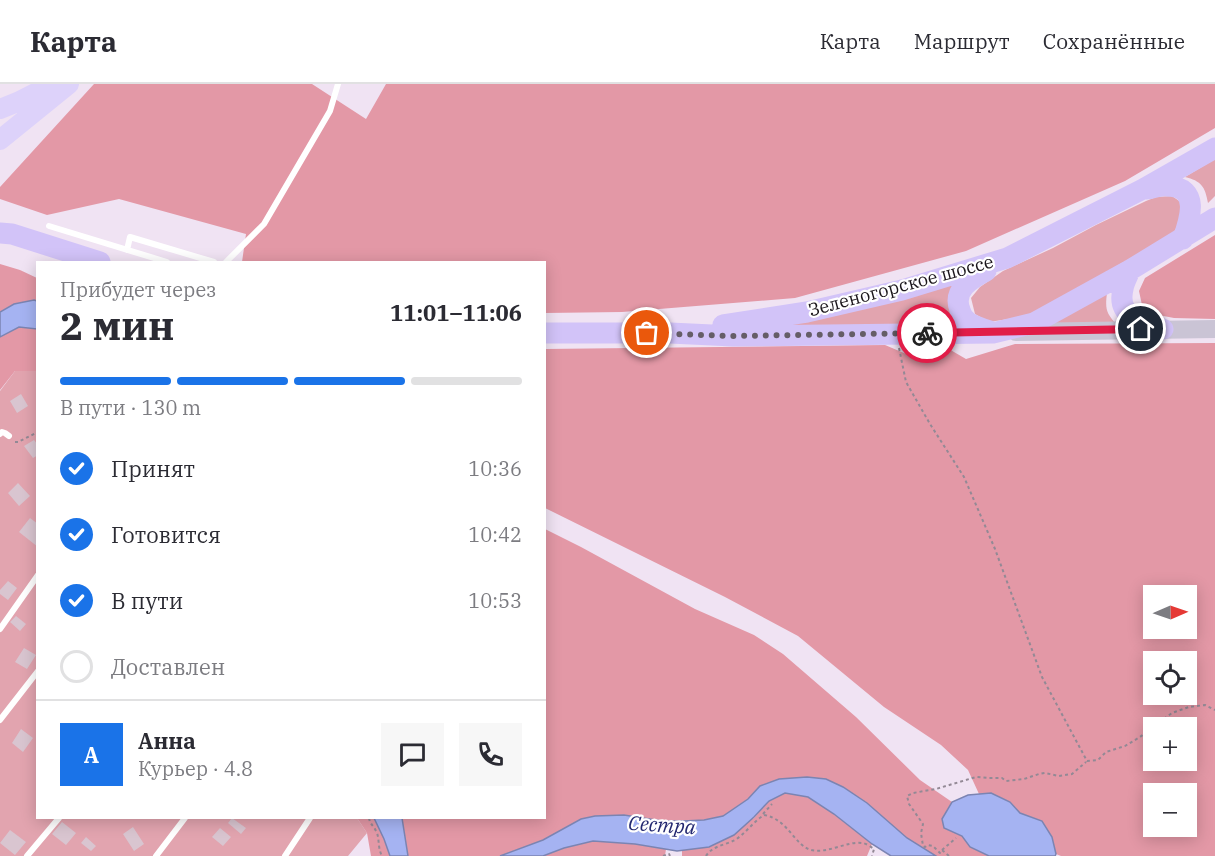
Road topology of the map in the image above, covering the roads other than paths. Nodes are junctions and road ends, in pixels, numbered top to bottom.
1 (50, 84) edge
2 (69, 84) edge
3 (338, 84) edge
4 (0, 109) edge
5 (0, 140) edge
6 (1215, 148) edge
7 (1143, 189) junction
8 (1215, 219) edge
9 (49, 226) dead end
10 (0, 233) edge
11 (1183, 239) junction
12 (127, 250) junction
13 (1007, 258) junction
14 (97, 261) edge
15 (164, 261) edge
16 (211, 261) edge
17 (227, 261) edge
18 (1130, 270) junction
19 (1163, 329) junction
20 (1215, 329) edge
21 (546, 333) edge
22 (670, 333) junction
23 (993, 333) junction
24 (0, 434) edge
25 (9, 436) road end
26 (36, 578) edge
27 (0, 629) edge
28 (36, 674) edge
29 (0, 720) edge
30 (58, 819) edge
31 (184, 819) edge
32 (309, 819) edge
33 (27, 856) edge
34 (156, 856) edge
35 (285, 856) edge

1 - 4 main road
2 - 5 main road
3 - 17 lane
6 - 7 highway, Зеленогорское шоссе
7 - 11 highway
7 - 13 highway, Зеленогорское шоссе
8 - 11 highway, Зеленогорское шоссе
9 - 12 lane
10 - 14 highway
11 - 18 highway, Зеленогорское шоссе
12 - 15 lane
12 - 16 lane
13 - 22 highway, Зеленогорское шоссе
13 - 23 highway
18 - 19 highway
18 - 23 highway, Зеленогорское шоссе
19 - 20 main road
19 - 23 main road
21 - 22 highway, Зеленогорское шоссе
22 - 23 highway, Зеленогорское шоссе
24 - 25 lane
26 - 27 lane
28 - 29 lane
30 - 33 lane
31 - 34 lane
32 - 35 lane

